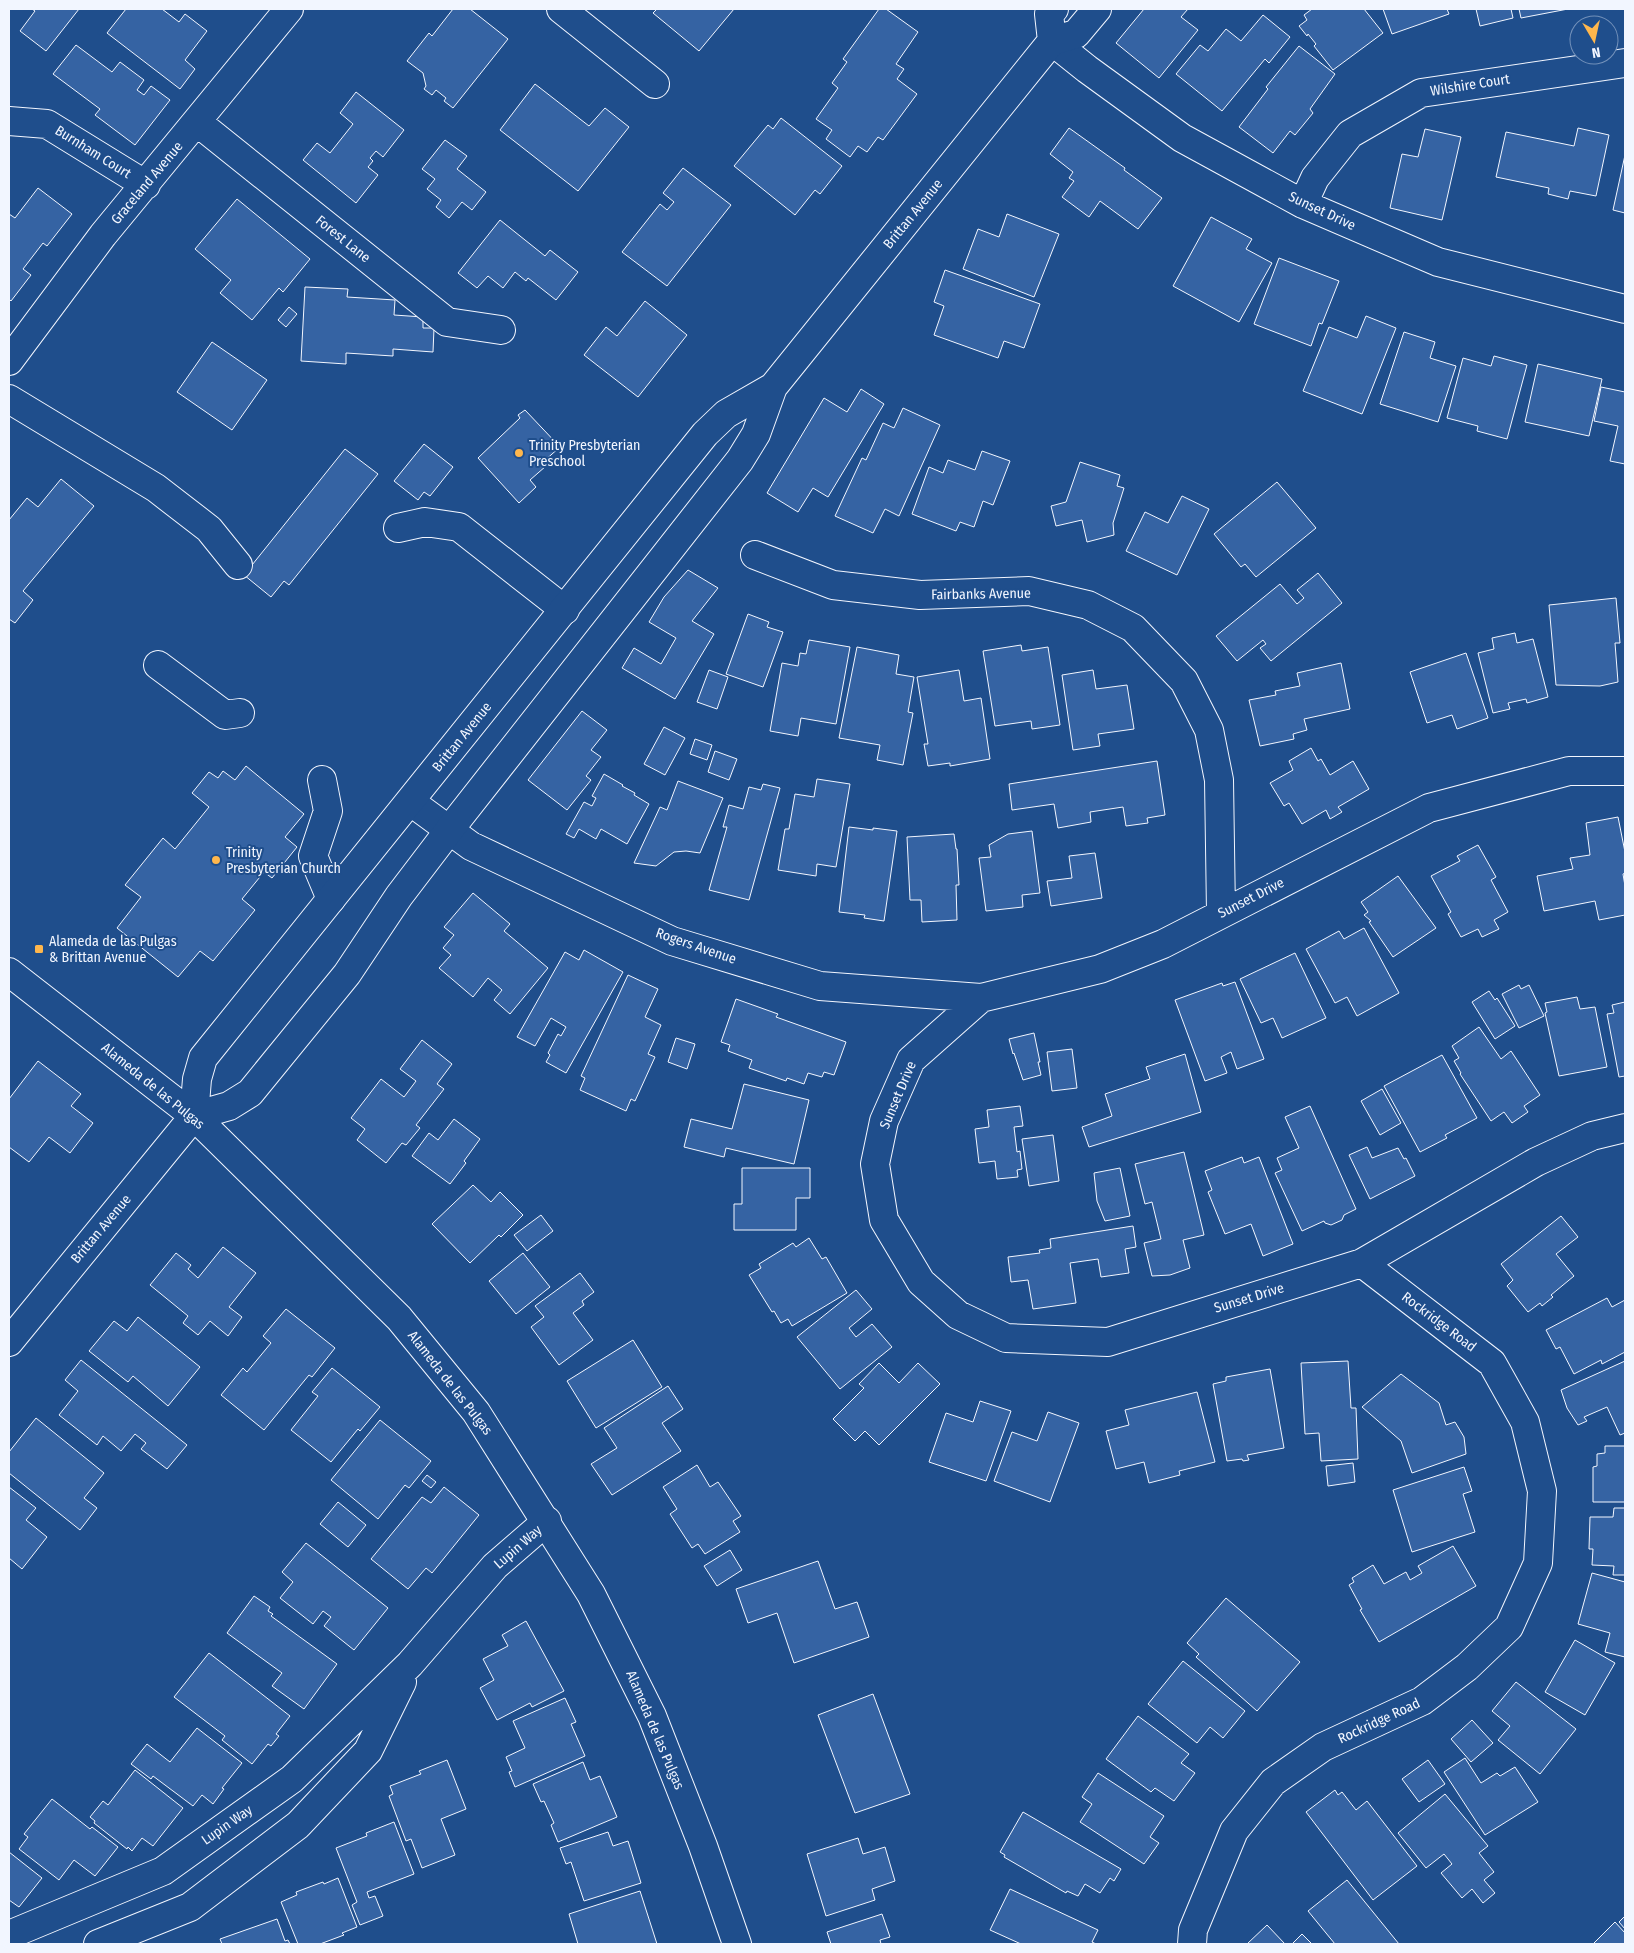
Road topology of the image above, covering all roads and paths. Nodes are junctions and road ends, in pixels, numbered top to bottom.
1 (289, 9) edge
2 (561, 9) edge
3 (1054, 9) edge
4 (1097, 9) edge
5 (1052, 42) junction
6 (1625, 63) edge
7 (655, 84) dead end
8 (9, 120) edge
9 (196, 122) junction
10 (146, 185) junction
11 (1303, 204) junction
12 (1625, 309) edge
13 (501, 330) dead end
14 (9, 361) edge
15 (773, 387) junction
16 (9, 399) edge
17 (398, 528) dead end
18 (754, 556) dead end
19 (238, 565) dead end
20 (565, 610) junction
21 (158, 665) dead end
22 (240, 713) dead end
23 (1625, 771) edge
24 (322, 780) dead end
25 (411, 802) junction
26 (450, 830) junction
27 (331, 899) junction
28 (1221, 913) junction
29 (9, 972) edge
30 (981, 998) junction
31 (194, 1116) junction
32 (1625, 1128) edge
33 (1362, 1263) junction
34 (9, 1342) edge
35 (547, 1522) junction
36 (410, 1664) junction
37 (9, 1935) edge
38 (98, 1944) edge
39 (737, 1944) edge
40 (1192, 1944) edge

1 - 9 street, Graceland Avenue
2 - 7 street
3 - 5 street
4 - 5 street
5 - 11 street, Sunset Drive
5 - 15 street, Brittan Avenue
6 - 11 street, Wilshire Court
8 - 10 street, Burnham Court
9 - 10 street, Graceland Avenue
9 - 13 street, Forest Lane
10 - 14 street, Graceland Avenue
11 - 12 street, Sunset Drive
15 - 20 street, Brittan Avenue
15 - 26 street, Brittan Avenue
16 - 19 street
17 - 20 street
18 - 28 street, Fairbanks Avenue
20 - 25 street, Brittan Avenue
21 - 22 street
23 - 28 street, Sunset Drive
24 - 27 street
25 - 26 street, Rogers Avenue
25 - 27 street, Brittan Avenue
26 - 30 street, Rogers Avenue
26 - 31 street, Brittan Avenue
27 - 31 street, Brittan Avenue
28 - 30 street, Sunset Drive
29 - 31 street, Alameda de las Pulgas
30 - 33 street, Sunset Drive
31 - 34 street, Brittan Avenue
31 - 35 street, Alameda de las Pulgas
32 - 33 street, Sunset Drive
33 - 40 street, Rockridge Road
35 - 36 street, Lupin Way
35 - 39 street, Alameda de las Pulgas
36 - 37 street, Lupin Way
36 - 38 street, Lupin Way

